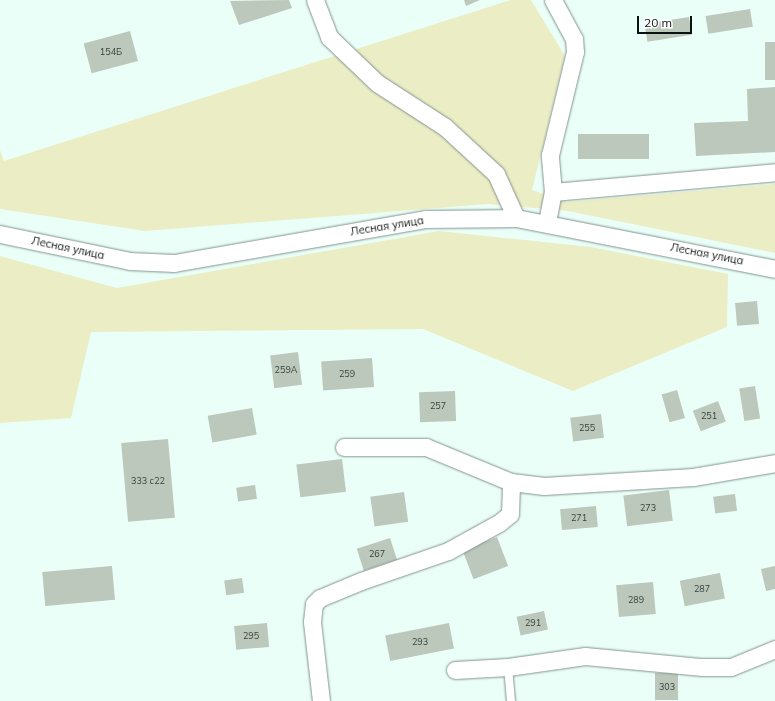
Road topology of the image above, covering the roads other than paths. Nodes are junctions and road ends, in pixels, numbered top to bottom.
1 (315, 0) edge
2 (553, 0) edge
3 (775, 172) edge
4 (553, 192) junction
5 (516, 218) junction
6 (547, 222) junction
7 (0, 234) edge
8 (775, 269) edge
9 (344, 447) dead end
10 (775, 463) edge
11 (511, 482) junction
12 (775, 649) edge
13 (508, 667) junction
14 (455, 670) dead end
15 (321, 701) edge
16 (511, 701) edge

1 - 5 street
2 - 4 street
3 - 4 street
4 - 6 street
5 - 6 street, Лесная улица
5 - 7 street, Лесная улица
6 - 8 street, Лесная улица
9 - 11 street
10 - 11 street
11 - 15 street
12 - 13 street
13 - 14 street
13 - 16 lane

